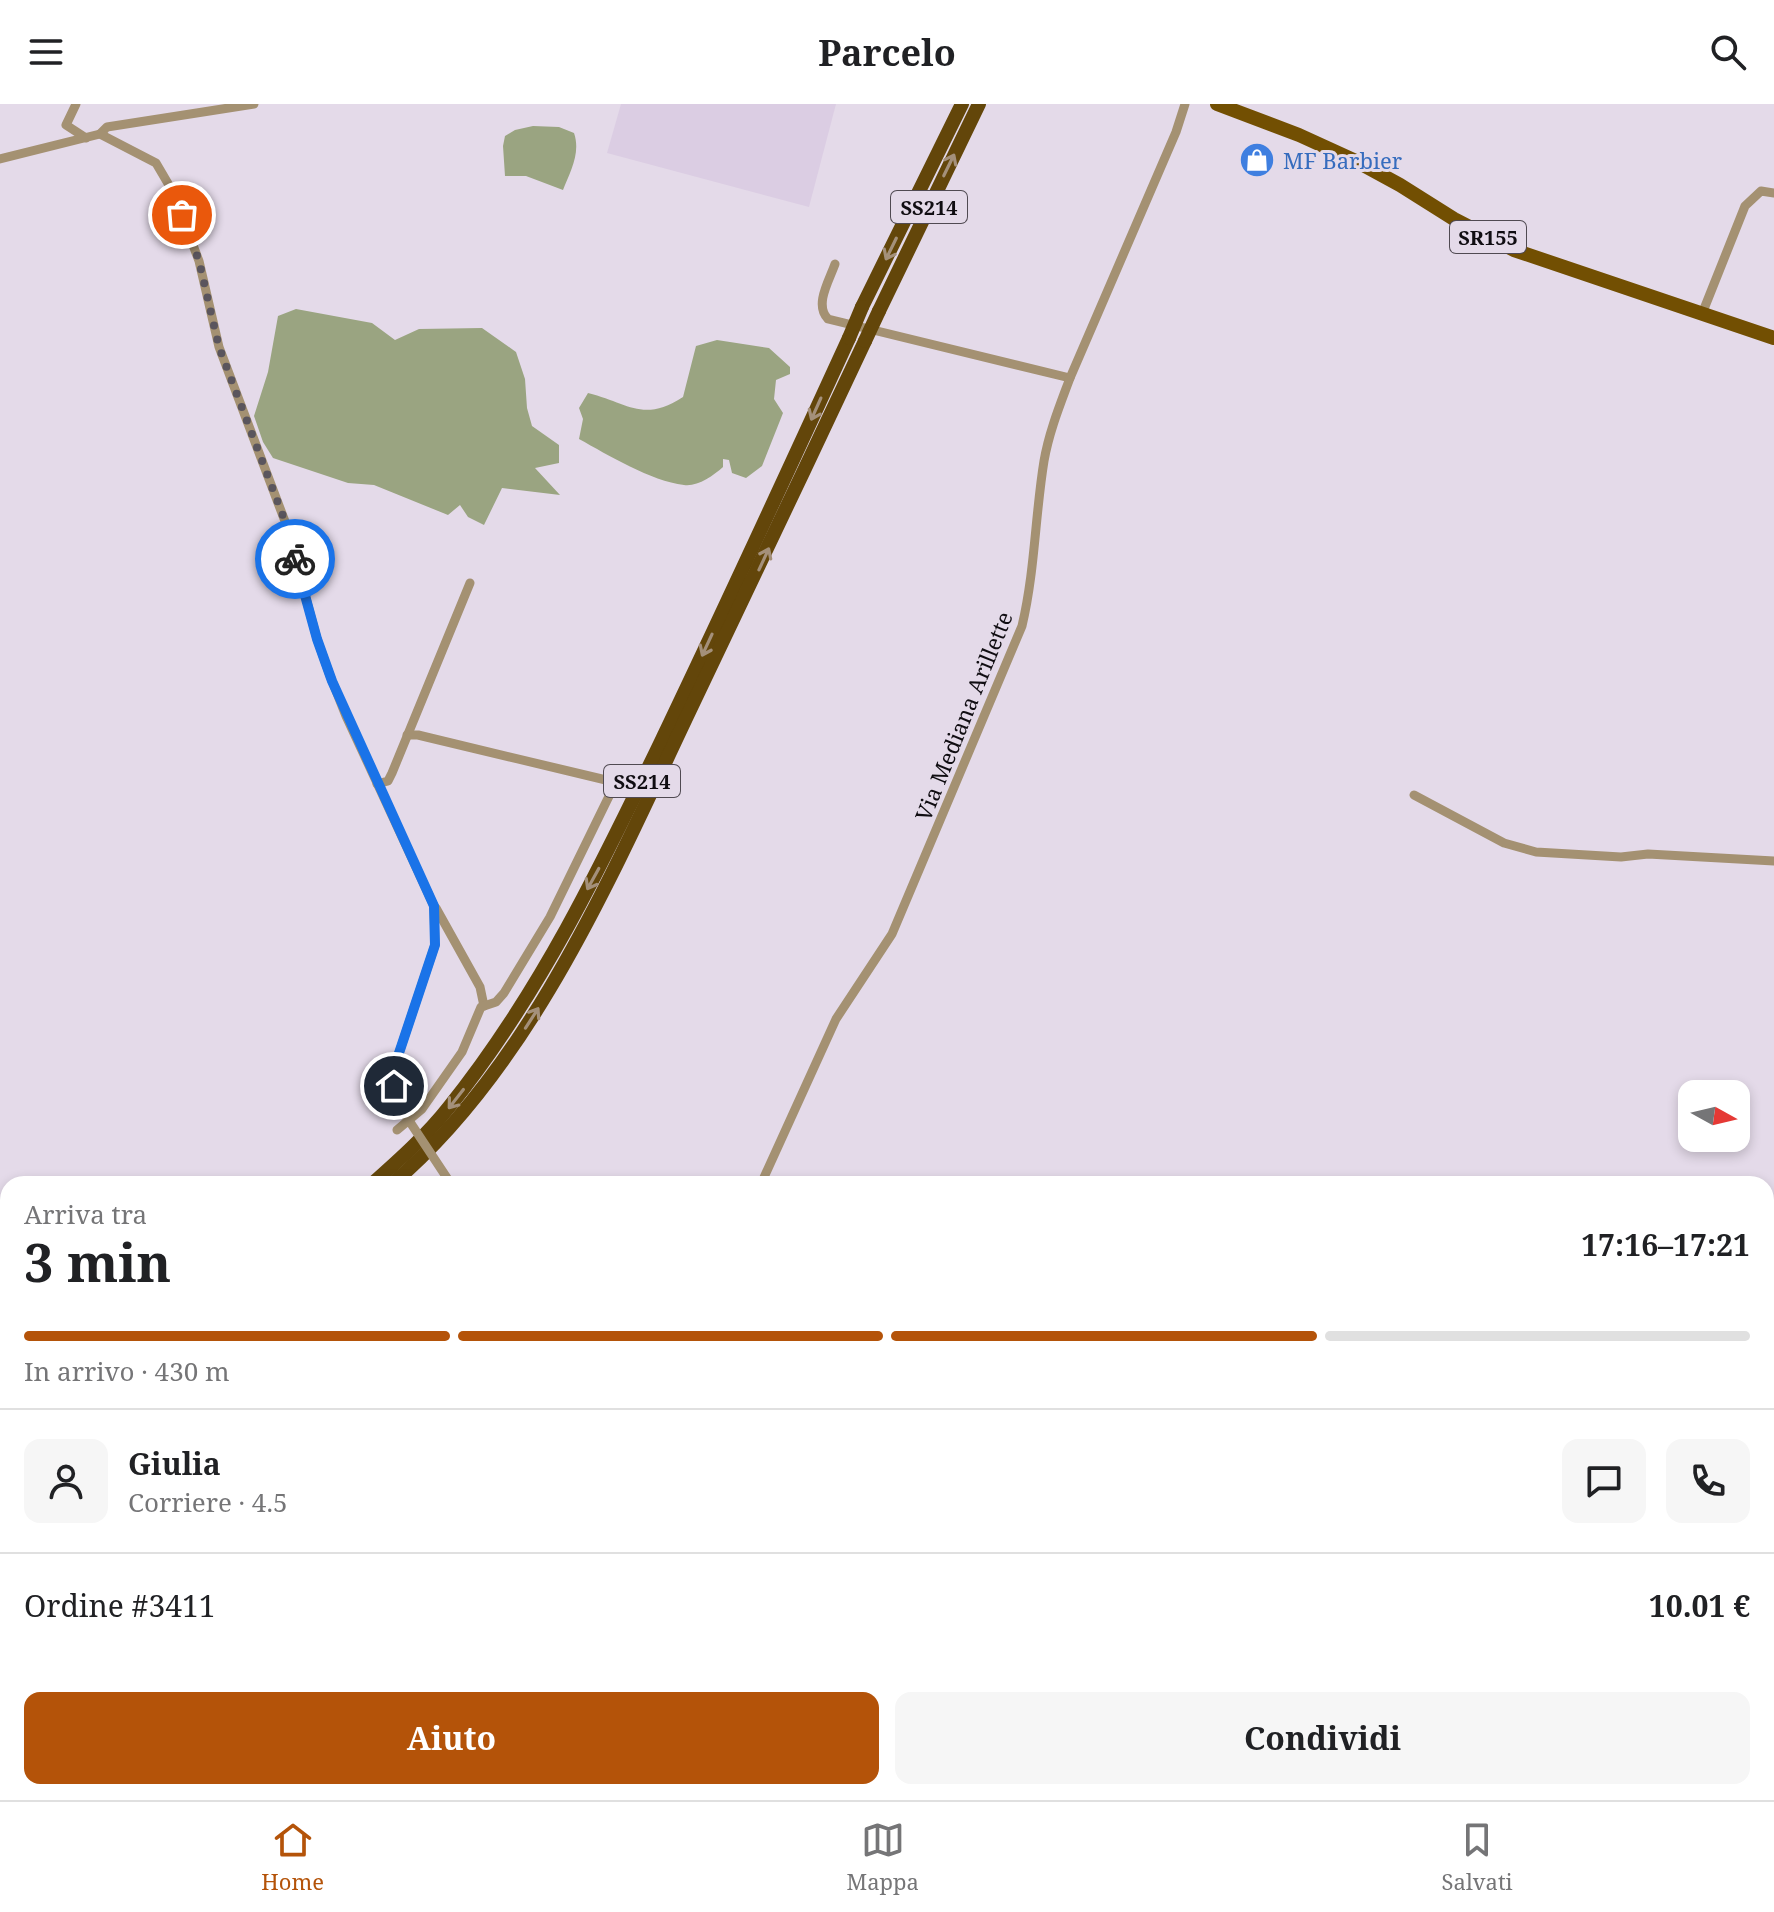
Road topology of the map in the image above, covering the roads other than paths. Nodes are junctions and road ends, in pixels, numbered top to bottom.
1 (76, 104) edge
2 (254, 104) edge
3 (962, 104) edge
4 (979, 104) edge
5 (1185, 104) edge
6 (1217, 104) edge
7 (100, 134) junction
8 (86, 138) junction
9 (0, 159) edge
10 (1774, 193) edge
11 (835, 264) dead end
12 (1702, 314) junction
13 (1774, 338) edge
14 (1070, 378) junction
15 (470, 583) dead end
16 (407, 735) junction
17 (377, 784) junction
18 (1414, 795) dead end
19 (1774, 861) edge
20 (434, 906) junction
21 (484, 1006) junction
22 (397, 1130) dead end
23 (380, 1176) edge
24 (400, 1176) edge
25 (446, 1176) edge
26 (765, 1176) edge

1 - 8 street
2 - 7 street
3 -> 23 highway, SS214, bridge
24 -> 4 highway, SS214, bridge
5 - 14 street, Via Mediana Arillette
6 - 12 main road, SR155
7 - 8 street
7 - 17 street
8 - 9 street
10 - 12 street
11 - 14 street
12 - 13 main road, SR155
14 - 26 street, Via Mediana Arillette
15 - 16 street
16 - 17 street
16 - 21 street
17 - 20 street
18 - 19 street
20 - 21 street
20 - 25 street, bridge
21 - 22 street

